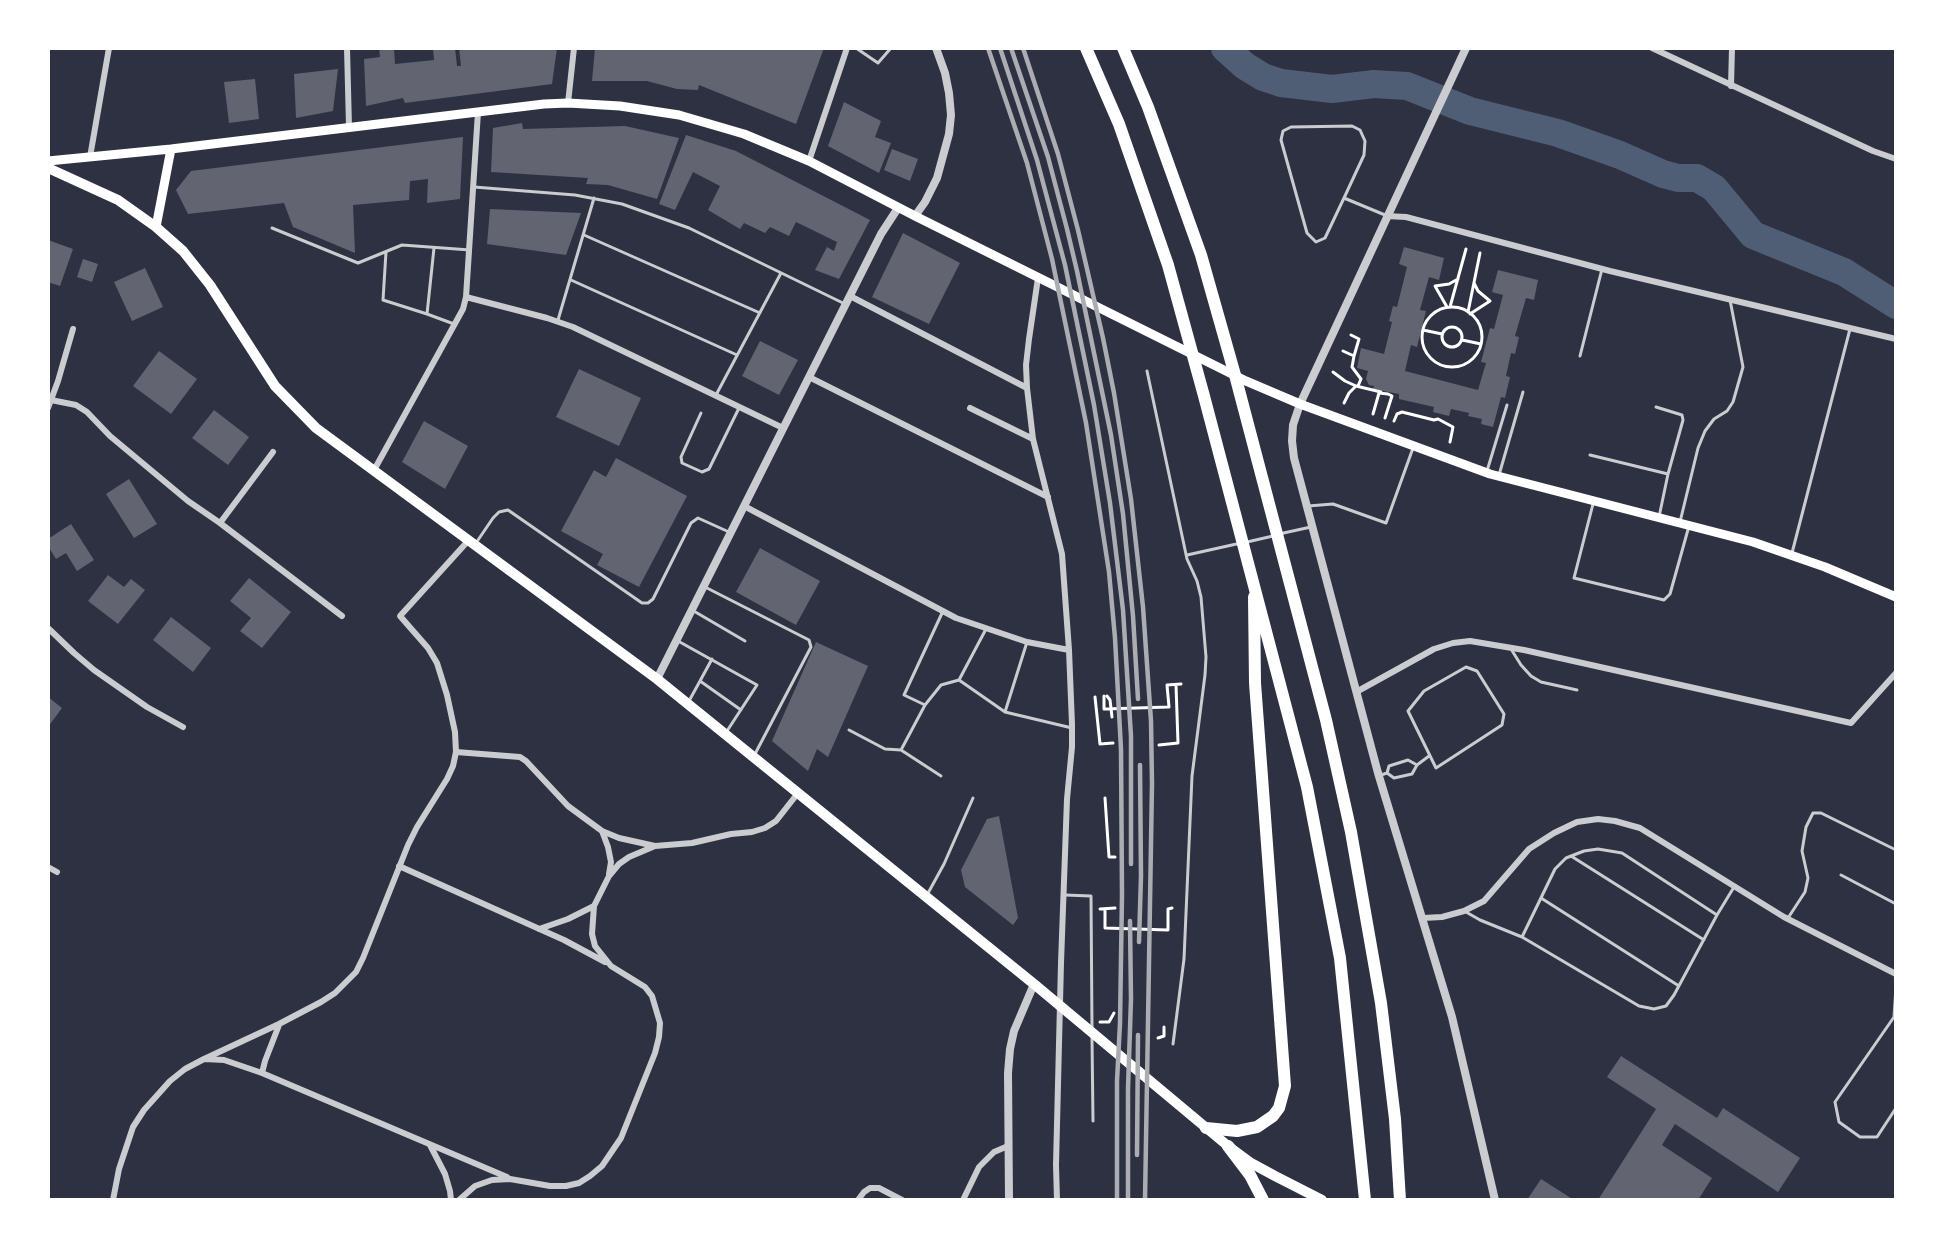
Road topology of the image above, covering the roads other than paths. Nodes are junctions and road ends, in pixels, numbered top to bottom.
1 (109, 48) edge
2 (346, 48) edge
3 (574, 48) edge
4 (847, 48) edge
5 (856, 48) edge
6 (892, 48) edge
7 (936, 48) edge
8 (1086, 48) edge
9 (1123, 48) edge
10 (1466, 48) edge
11 (1652, 48) edge
12 (1732, 48) edge
13 (1731, 86) junction
14 (568, 103) junction
15 (478, 112) junction
16 (349, 127) junction
17 (171, 149) junction
18 (90, 157) junction
19 (1896, 159) edge
20 (48, 161) edge
21 (809, 161) junction
22 (48, 168) edge
23 (474, 187) junction
24 (594, 198) junction
25 (1344, 198) junction
26 (898, 208) junction
27 (915, 216) junction
28 (1386, 216) junction
29 (156, 226) junction
30 (272, 228) dead end
31 (584, 235) junction
32 (434, 248) junction
33 (470, 250) junction
34 (386, 252) junction
35 (1602, 269) junction
36 (781, 273) junction
37 (1038, 278) junction
38 (571, 280) junction
39 (466, 297) junction
40 (848, 300) junction
41 (1730, 300) junction
42 (760, 313) junction
43 (427, 314) junction
44 (558, 321) junction
45 (454, 324) junction
46 (73, 329) dead end
47 (1850, 329) junction
48 (1896, 339) edge
49 (737, 355) junction
50 (1580, 356) dead end
51 (1147, 371) dead end
52 (809, 377) junction
53 (1027, 388) junction
54 (1523, 392) dead end
55 (716, 395) junction
56 (51, 400) junction
57 (1300, 404) junction
58 (1507, 405) dead end
59 (740, 406) junction
60 (1656, 407) dead end
61 (48, 408) edge
62 (970, 408) dead end
63 (701, 413) dead end
64 (783, 428) junction
65 (1033, 439) junction
66 (1414, 446) junction
67 (273, 452) dead end
68 (1590, 455) dead end
69 (373, 472) junction
70 (1486, 472) junction
71 (1668, 474) junction
72 (1498, 476) junction
73 (1048, 497) junction
74 (1594, 501) junction
75 (744, 506) junction
76 (1307, 507) junction
77 (1659, 517) junction
78 (1680, 522) junction
79 (220, 523) junction
80 (1690, 525) junction
81 (1313, 527) junction
82 (731, 532) junction
83 (471, 543) junction
84 (1187, 555) junction
85 (1791, 555) junction
86 (1254, 581) junction
87 (703, 586) junction
88 (1896, 597) edge
89 (692, 610) junction
90 (943, 611) junction
91 (342, 616) dead end
92 (48, 628) edge
93 (986, 629) junction
94 (676, 640) junction
95 (745, 641) dead end
96 (1026, 642) junction
97 (1510, 648) junction
98 (1069, 650) junction
99 (712, 660) junction
100 (1896, 673) edge
101 (657, 679) junction
102 (959, 680) junction
103 (700, 681) junction
104 (1577, 690) dead end
105 (1358, 691) junction
106 (687, 704) junction
107 (924, 705) junction
108 (741, 710) junction
109 (1005, 712) junction
110 (183, 727) dead end
111 (1072, 729) junction
112 (849, 730) dead end
113 (725, 734) junction
114 (901, 750) junction
115 (456, 752) junction
116 (1429, 756) junction
117 (753, 758) junction
118 (1417, 765) junction
119 (1383, 774) junction
120 (941, 776) dead end
121 (798, 793) junction
122 (973, 798) dead end
123 (602, 831) junction
124 (655, 846) junction
125 (1896, 850) edge
126 (1571, 856) junction
127 (399, 866) junction
128 (48, 867) edge
129 (57, 872) dead end
130 (1841, 874) dead end
131 (609, 876) junction
132 (1735, 886) junction
133 (1063, 895) junction
134 (926, 897) junction
135 (1541, 898) junction
136 (1896, 904) edge
137 (594, 906) junction
138 (1464, 911) junction
139 (1717, 915) junction
140 (1423, 918) junction
141 (1786, 919) junction
142 (538, 929) junction
143 (1522, 937) junction
144 (1704, 940) junction
145 (612, 966) junction
146 (1896, 974) edge
147 (1034, 984) junction
148 (1679, 986) junction
149 (1896, 987) edge
150 (1895, 1018) edge
151 (279, 1024) junction
152 (1173, 1044) dead end
153 (204, 1059) junction
154 (262, 1073) junction
155 (1896, 1108) edge
156 (1093, 1121) dead end
157 (1206, 1128) junction
158 (429, 1144) junction
159 (1008, 1146) junction
160 (1227, 1146) junction
161 (1363, 1174) junction
162 (510, 1179) junction
163 (1321, 1199) edge
164 (113, 1200) edge
165 (451, 1200) edge
166 (459, 1200) edge
167 (858, 1200) edge
168 (902, 1200) edge
169 (963, 1200) edge
170 (1009, 1200) edge
171 (1057, 1200) edge
172 (1263, 1200) edge
173 (1360, 1200) edge
174 (1365, 1200) edge
175 (1401, 1200) edge
176 (1495, 1200) edge

1 - 18 street
2 - 16 street
3 - 14 street
4 - 21 street
5 - 6 lane
7 - 27 street
8 - 86 highway
9 - 175 highway
10 - 28 street
11 - 13 street
12 - 13 street
13 - 19 street
14 - 15 main road
14 - 21 main road
15 - 16 main road
15 - 23 street
16 - 17 main road
17 - 18 main road
17 - 29 main road
18 - 20 main road
21 - 26 main road
22 - 29 main road
23 - 24 lane
23 - 33 street
24 - 31 lane
24 - 36 lane
25 - 25 lane
25 - 28 lane
26 - 27 main road
26 - 40 street
27 - 37 main road
28 - 35 street
28 - 57 street
29 - 69 main road
30 - 34 lane
31 - 38 lane
31 - 42 lane
32 - 33 lane
32 - 34 lane
32 - 43 lane
33 - 39 street
34 - 43 lane
35 - 41 street
35 - 50 lane
36 - 40 lane
36 - 42 lane
37 - 53 street
37 - 57 main road
38 - 44 lane
38 - 49 lane
39 - 44 street
39 - 45 street
40 - 52 street
40 - 53 street
41 - 47 street
41 - 78 lane
42 - 49 lane
43 - 45 lane
44 - 55 street
45 - 69 street
46 - 56 street
47 - 48 street
47 - 85 lane
49 - 55 lane
51 - 84 lane
52 - 64 street
52 - 73 street
53 - 65 street
54 - 72 lane
55 - 59 street
56 - 61 street
56 - 79 street
57 - 66 main road
57 - 76 street
58 - 70 lane
59 - 63 lane
59 - 64 street
60 - 71 lane
62 - 65 street
64 - 75 street
65 - 73 street
66 - 70 main road
66 - 76 lane
67 - 79 street
68 - 71 lane
69 - 83 main road
70 - 72 main road
71 - 77 lane
72 - 74 main road
73 - 98 street
74 - 77 main road
74 - 80 lane
75 - 82 street
75 - 90 street
76 - 81 street
77 - 78 main road
78 - 80 main road
79 - 91 street
80 - 85 main road
81 - 84 lane
81 - 105 street
82 - 83 lane
82 - 87 street
83 - 101 main road
83 - 115 street
84 - 152 lane
85 - 88 main road
86 - 157 highway
86 - 161 highway
87 - 89 street
87 - 117 lane
89 - 94 street
89 - 95 lane
90 - 93 street
90 - 107 lane
92 - 110 street
93 - 96 street
93 - 102 lane
94 - 99 lane
94 - 101 street
96 - 98 street
96 - 109 lane
97 - 100 street
97 - 104 lane
97 - 105 street
98 - 111 street
99 - 103 lane
99 - 108 lane
101 - 106 main road
102 - 107 lane
102 - 109 lane
103 - 106 lane
103 - 108 lane
105 - 119 street
106 - 113 main road
107 - 114 lane
108 - 113 lane
109 - 111 lane
111 - 133 street
112 - 114 lane
113 - 117 main road
114 - 120 lane
115 - 123 street
115 - 127 street
116 - 116 lane
116 - 118 lane
117 - 121 main road
118 - 119 lane
118 - 119 lane
119 - 140 street
121 - 124 street
121 - 134 main road
122 - 134 lane
123 - 124 street
123 - 131 street
124 - 131 street
125 - 141 lane
126 - 135 lane
126 - 139 lane
126 - 144 lane
127 - 142 street
127 - 151 street
128 - 129 street
130 - 136 lane
131 - 137 street
132 - 138 street
132 - 139 lane
132 - 141 street
133 - 156 lane
133 - 171 street
134 - 147 main road
135 - 143 lane
135 - 148 lane
137 - 142 street
137 - 145 street
138 - 140 street
138 - 143 lane
139 - 144 lane
140 - 176 street
141 - 146 street
142 - 145 street
143 - 148 lane
144 - 148 lane
145 - 162 street
147 - 157 main road
147 - 159 street
149 - 150 lane
150 - 155 lane
151 - 153 street
151 - 154 street
153 - 154 street
153 - 164 street
154 - 158 street
157 - 160 main road
158 - 162 street
158 - 165 street
159 - 169 street
159 - 170 street
160 - 163 main road
160 - 172 highway
161 - 173 highway
161 - 174 highway
162 - 166 street
167 - 168 street

